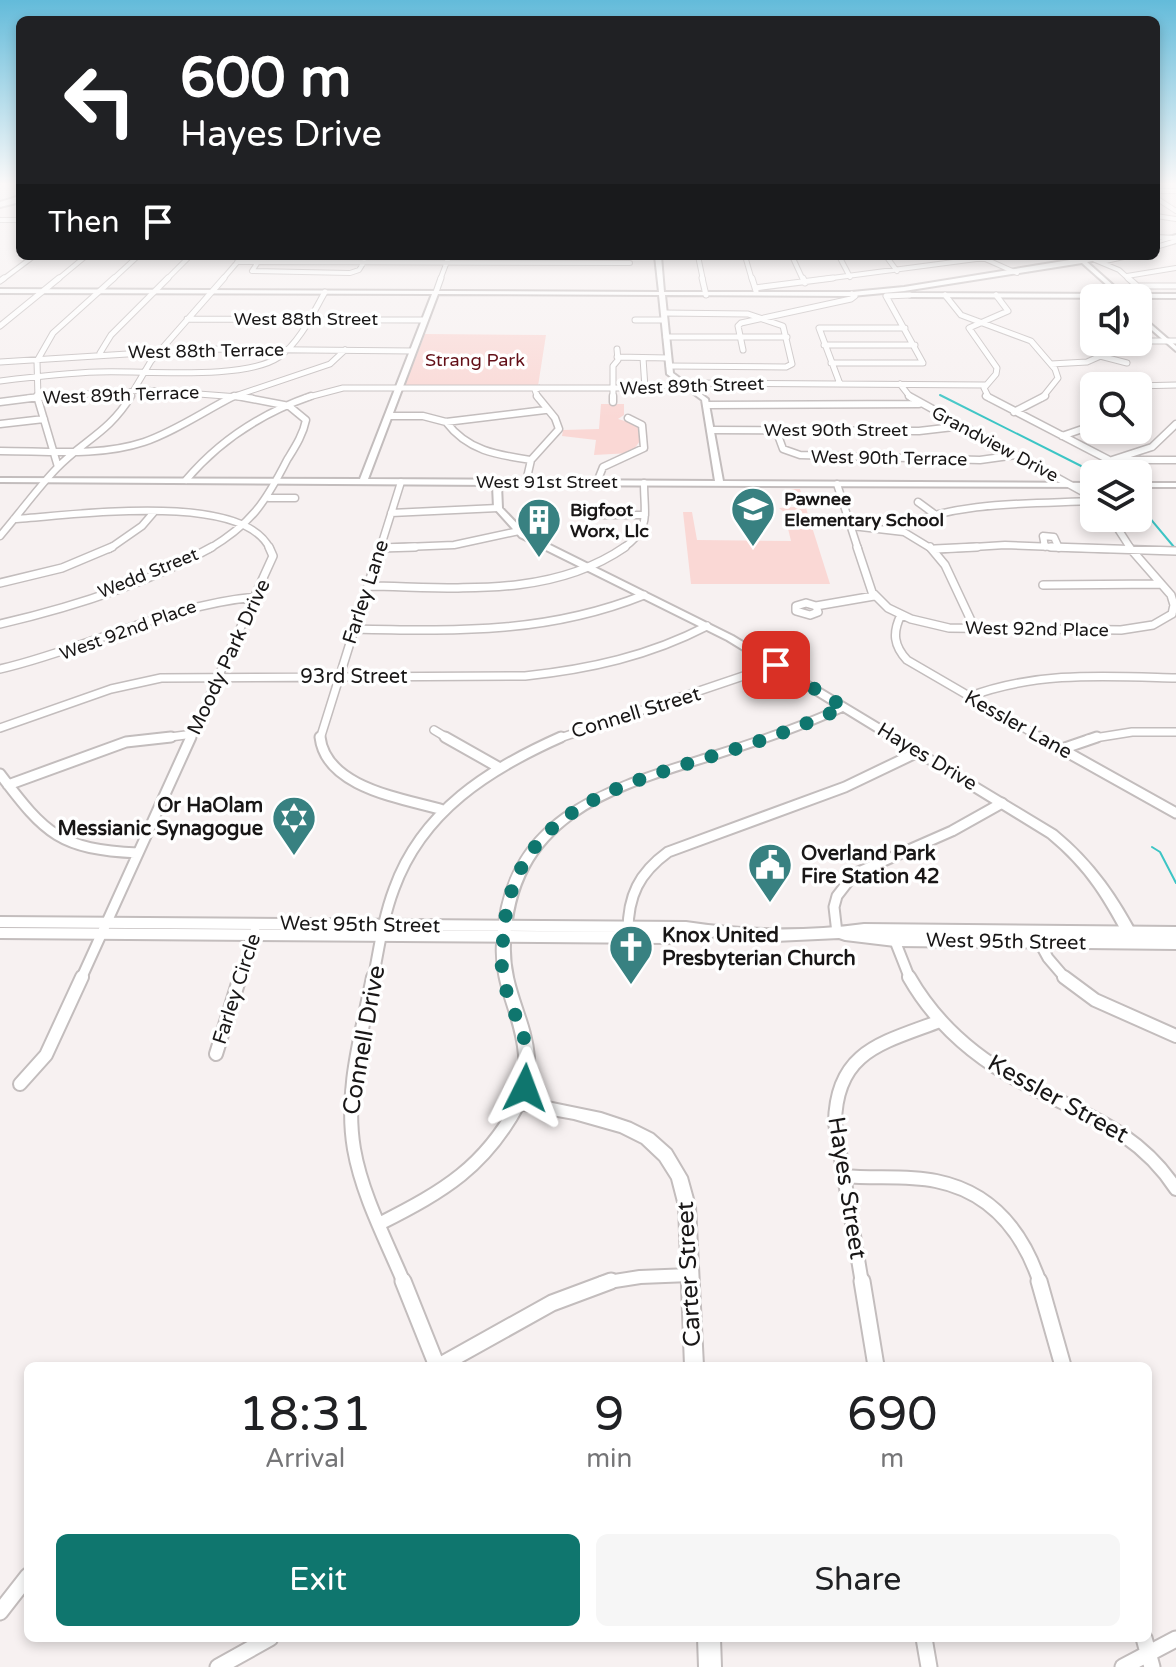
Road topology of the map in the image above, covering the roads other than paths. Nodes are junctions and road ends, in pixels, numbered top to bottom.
1 (257, 262) edge
2 (447, 262) edge
3 (575, 262) edge
4 (25, 263) edge
5 (78, 263) edge
6 (130, 263) edge
7 (183, 263) edge
8 (236, 263) edge
9 (282, 263) edge
10 (289, 263) junction
11 (324, 263) junction
12 (333, 263) edge
13 (365, 263) edge
14 (613, 263) edge
15 (623, 263) junction
16 (630, 263) dead end
17 (659, 263) edge
18 (699, 263) edge
19 (747, 263) edge
20 (795, 263) edge
21 (843, 263) edge
22 (891, 263) edge
23 (951, 263) edge
24 (994, 263) edge
25 (1082, 263) joint
26 (1101, 263) edge
27 (939, 265) joint
28 (1176, 268) edge
29 (573, 270) dead end
30 (621, 270) dead end
31 (897, 271) junction
32 (281, 273) junction
33 (317, 273) junction
34 (1017, 273) junction
35 (1127, 276) junction
36 (850, 277) junction
37 (833, 279) junction
38 (0, 281) edge
39 (805, 283) junction
40 (1105, 284) edge
41 (1136, 284) edge
42 (1152, 286) edge
43 (1176, 286) edge
44 (900, 290) junction
45 (1, 291) edge
46 (756, 291) junction
47 (42, 292) junction
48 (98, 292) junction
49 (153, 292) junction
50 (210, 292) junction
51 (325, 293) junction
52 (436, 293) junction
53 (861, 293) junction
54 (662, 294) junction
55 (706, 294) junction
56 (852, 294) junction
57 (910, 295) junction
58 (945, 295) junction
59 (996, 295) junction
60 (1080, 296) edge
61 (1152, 296) edge
62 (1174, 297) edge
63 (664, 317) junction
64 (763, 318) junction
65 (187, 319) junction
66 (307, 319) junction
67 (425, 320) junction
68 (635, 320) dead end
69 (980, 322) junction
70 (0, 326) edge
71 (905, 328) junction
72 (1152, 328) edge
73 (666, 337) junction
74 (740, 337) junction
75 (787, 337) junction
76 (1152, 341) edge
77 (1167, 341) junction
78 (1176, 341) edge
79 (824, 345) junction
80 (915, 345) junction
81 (287, 349) junction
82 (617, 349) dead end
83 (1176, 349) edge
84 (160, 350) junction
85 (345, 350) junction
86 (743, 350) dead end
87 (413, 351) junction
88 (100, 353) junction
89 (1100, 356) joint
90 (39, 357) junction
91 (617, 357) junction
92 (643, 358) junction
93 (0, 362) edge
94 (669, 362) junction
95 (831, 363) junction
96 (1127, 363) dead end
97 (1051, 364) junction
98 (145, 371) junction
99 (35, 377) junction
100 (0, 381) edge
101 (683, 384) junction
102 (840, 384) junction
103 (900, 384) junction
104 (985, 385) junction
105 (1176, 385) edge
106 (1152, 386) edge
107 (400, 387) junction
108 (539, 388) junction
109 (613, 388) junction
110 (645, 388) junction
111 (136, 391) junction
112 (236, 396) junction
113 (37, 397) junction
114 (0, 402) edge
115 (613, 402) dead end
116 (919, 404) junction
117 (706, 405) junction
118 (289, 406) junction
119 (545, 410) junction
120 (1014, 412) junction
121 (389, 416) junction
122 (628, 418) dead end
123 (44, 419) junction
124 (446, 422) junction
125 (0, 424) edge
126 (1176, 424) edge
127 (962, 426) junction
128 (710, 430) junction
129 (776, 430) junction
130 (1080, 430) edge
131 (1173, 432) edge
132 (1062, 436) junction
133 (0, 451) edge
134 (54, 451) junction
135 (1140, 451) junction
136 (79, 452) junction
137 (1016, 455) junction
138 (531, 460) junction
139 (1112, 460) joint
140 (1154, 460) joint
141 (1176, 460) edge
142 (58, 467) junction
143 (0, 480) edge
144 (48, 480) junction
145 (186, 480) junction
146 (277, 481) junction
147 (363, 481) junction
148 (401, 482) junction
149 (497, 482) junction
150 (526, 482) junction
151 (597, 482) junction
152 (644, 483) junction
153 (719, 483) junction
154 (1152, 483) edge
155 (837, 484) junction
156 (1073, 485) junction
157 (1080, 485) edge
158 (1155, 485) joint
159 (1176, 485) edge
160 (1080, 490) edge
161 (269, 498) junction
162 (295, 498) dead end
163 (1080, 501) edge
164 (918, 502) dead end
165 (498, 508) junction
166 (154, 512) junction
167 (391, 513) junction
168 (933, 513) junction
169 (597, 515) dead end
170 (645, 515) junction
171 (14, 519) junction
172 (247, 523) junction
173 (852, 526) junction
174 (895, 528) junction
175 (519, 531) junction
176 (1120, 532) edge
177 (0, 536) edge
178 (1045, 547) junction
179 (380, 548) junction
180 (1059, 548) junction
181 (935, 549) junction
182 (1132, 550) junction
183 (1176, 551) edge
184 (585, 566) junction
185 (0, 583) edge
186 (1161, 584) junction
187 (1043, 585) dead end
188 (368, 586) junction
189 (644, 595) junction
190 (874, 596) junction
191 (256, 597) junction
192 (816, 606) dead end
193 (901, 615) junction
194 (1174, 615) edge
195 (0, 624) edge
196 (707, 626) junction
197 (354, 629) junction
198 (975, 629) junction
199 (776, 665) junction
200 (0, 669) edge
201 (220, 676) junction
202 (339, 677) junction
203 (1176, 678) edge
204 (968, 697) junction
205 (844, 707) junction
206 (0, 728) edge
207 (434, 730) dead end
208 (1176, 732) edge
209 (193, 734) junction
210 (1062, 749) junction
211 (918, 752) junction
212 (498, 767) junction
213 (0, 774) edge
214 (8, 785) junction
215 (1002, 803) junction
216 (443, 810) junction
217 (1175, 812) edge
218 (138, 853) junction
219 (0, 922) edge
220 (20, 927) junction
221 (103, 928) junction
222 (256, 929) junction
223 (383, 930) junction
224 (504, 932) junction
225 (628, 932) junction
226 (1176, 932) edge
227 (0, 933) edge
228 (837, 933) junction
229 (892, 935) junction
230 (1036, 937) junction
231 (1132, 937) junction
232 (1176, 943) edge
233 (940, 1021) junction
234 (1176, 1036) edge
235 (216, 1054) dead end
236 (20, 1084) dead end
237 (519, 1103) junction
238 (844, 1176) junction
239 (1176, 1189) edge
240 (381, 1223) junction
241 (690, 1275) junction
242 (436, 1362) edge
243 (445, 1362) edge
244 (694, 1362) edge
245 (875, 1362) edge
246 (1062, 1362) edge
247 (24, 1581) edge
248 (0, 1612) edge
249 (1176, 1639) edge
250 (263, 1642) edge
251 (709, 1642) edge
252 (925, 1642) edge
253 (1148, 1653) edge
254 (218, 1667) edge
255 (710, 1667) edge
256 (929, 1667) edge
257 (1123, 1667) edge

1 - 32 street
2 - 52 street
3 - 29 street
4 - 38 street
5 - 47 street
6 - 48 street
7 - 49 street
8 - 50 street
9 - 10 street
10 - 11 street
10 - 32 street
11 - 12 street
11 - 33 street
13 - 33 street
14 - 15 street
15 - 16 street
15 - 30 street
17 - 54 street
18 - 55 street
19 - 46 street
20 - 39 street
21 - 36 street
22 - 31 street
23 - 27 street
24 - 34 street
25 - 34 street
25 - 40 street
26 - 35 street
27 - 31 street
28 - 35 street
31 - 36 street
32 - 33 street
34 - 44 street
35 - 41 street
36 - 37 street
37 - 39 street
37 - 53 street
39 - 46 street
42 - 43 street
44 - 53 street
44 - 57 street
45 - 47 street
46 - 55 street
46 - 56 street
47 - 48 street
47 - 70 street
48 - 49 street
48 - 90 street
49 - 50 street
49 - 88 street
50 - 51 street
50 - 65 street
51 - 52 street
51 - 66 street
52 - 54 street
52 - 67 street
53 - 56 street
54 - 55 street
54 - 63 street
56 - 64 street
57 - 58 street
57 - 71 street
58 - 59 street
58 - 69 street
59 - 60 street
59 - 69 street
61 - 62 street
63 - 64 street
63 - 68 street
63 - 73 street
64 - 74 street
64 - 75 street
65 - 66 street, West 88th Street
65 - 84 street
66 - 67 street, West 88th Street
66 - 81 street
67 - 87 street
69 - 97 street
69 - 104 street
71 - 79 street
71 - 80 street
72 - 77 street
73 - 74 street
73 - 94 street
74 - 75 street
74 - 86 street
75 - 94 street
76 - 77 street
77 - 78 street
77 - 83 street
79 - 80 street
79 - 95 street
80 - 95 street
81 - 84 street, West 88th Terrace
81 - 85 street, West 88th Terrace
81 - 98 street
82 - 91 street
84 - 88 street, West 88th Terrace
84 - 98 street
85 - 87 street, West 88th Terrace
85 - 112 street
87 - 107 street
88 - 90 street, West 88th Terrace
89 - 96 street
89 - 97 street
90 - 93 street, West 88th Terrace
90 - 99 street
91 - 92 street
91 - 109 street
92 - 94 street
92 - 110 street
94 - 101 street
95 - 102 street
97 - 120 street
98 - 99 street
98 - 111 street
99 - 100 street
99 - 113 street
101 - 102 street, West 89th Street
101 - 110 street, West 89th Street
101 - 117 street
102 - 103 street, West 89th Street
103 - 104 street, West 89th Street
103 - 116 street, Grandview Drive
104 - 120 street
105 - 106 street
107 - 108 street, West 89th Street
107 - 118 street, West 89th Street
107 - 121 street
108 - 109 street, West 89th Street
108 - 119 street
109 - 110 street, West 89th Street
109 - 115 street
111 - 112 street, West 89th Terrace
111 - 113 street, West 89th Terrace
111 - 136 street
112 - 118 street, West 89th Terrace
112 - 136 street
113 - 114 street, West 89th Terrace
113 - 123 street
116 - 117 street
116 - 127 street, Grandview Drive
117 - 128 street
118 - 145 street, West 89th Street
118 - 146 street, Wedd Street
119 - 124 street
119 - 138 street
120 - 132 street
121 - 124 street
121 - 147 street
122 - 151 street
123 - 125 street
123 - 134 street
124 - 138 street
126 - 131 street
127 - 129 street, West 90th Street
127 - 137 street, Grandview Drive
128 - 129 street, West 90th Street
128 - 153 street
129 - 137 street, West 90th Terrace
130 - 132 street
131 - 135 street
132 - 139 street
133 - 134 street
134 - 136 street
134 - 142 street
135 - 139 street
135 - 140 street
136 - 142 street
137 - 156 street, Grandview Drive
138 - 150 street
140 - 141 street
142 - 144 street
143 - 144 street, West 91st Street
144 - 145 street, West 91st Street
144 - 171 street
145 - 146 street, West 91st Street
146 - 147 street, West 91st Street
146 - 161 street, Wedd Street
147 - 148 street, West 91st Street
148 - 149 street, West 91st Street
148 - 167 street, Farley Lane
149 - 150 street, West 91st Street
149 - 165 street
150 - 151 street, West 91st Street
151 - 152 street, West 91st Street
152 - 153 street, West 91st Street
152 - 170 street
153 - 155 street, West 91st Street
154 - 158 street
155 - 156 street, West 91st Street
155 - 173 street
156 - 157 street, West 91st Street
156 - 160 street, Grandview Drive
158 - 159 street
161 - 162 street
161 - 172 street, Wedd Street
163 - 168 street
164 - 168 street
165 - 167 street
165 - 175 street, Hayes Drive
166 - 171 street
166 - 172 street
166 - 185 street
167 - 179 street, Farley Lane
168 - 174 street
169 - 170 street
170 - 184 street
171 - 177 street
172 - 191 street, Moody Park Drive
172 - 195 street, Wedd Street
173 - 174 street
173 - 190 street
174 - 181 street
175 - 179 street
175 - 184 street, Hayes Drive
176 - 182 street
178 - 180 street
178 - 180 street
178 - 181 street
179 - 188 street, Farley Lane
180 - 182 street
181 - 198 street
182 - 183 street
182 - 186 street
184 - 188 street
184 - 189 street, Hayes Drive
186 - 187 street
186 - 194 street
188 - 197 street, Farley Lane
189 - 196 street, Hayes Drive
189 - 197 street
190 - 192 street
190 - 193 street, West 92nd Place
191 - 200 street, West 92nd Place
191 - 201 street, Moody Park Drive
193 - 198 street, West 92nd Place
193 - 204 street, Kessler Lane
194 - 198 street, West 92nd Place
196 - 199 street, Hayes Drive
196 - 202 street, 93rd Street
197 - 202 street, Farley Lane
199 - 205 street, Hayes Drive
199 - 212 street, Connell Street
201 - 202 street, 93rd Street
201 - 206 street, 93rd Street
201 - 209 street, Moody Park Drive
202 - 216 street, Farley Lane
203 - 204 street
204 - 210 street, Kessler Lane
205 - 211 street, Hayes Drive
205 - 224 street
207 - 212 street
208 - 210 street
209 - 214 street
209 - 218 street, Moody Park Drive
210 - 217 street, Kessler Lane
211 - 215 street, Hayes Drive
211 - 225 street
212 - 216 street, Connell Street
213 - 214 street
214 - 218 street
215 - 228 street
215 - 231 street, Hayes Drive
216 - 223 street, Connell Drive
218 - 221 street, Moody Park Drive
219 - 220 main road, West 95th Street
220 - 221 main road, West 95th Street
220 - 227 main road, West 95th Street
221 - 222 main road, West 95th Street
221 - 236 street, Moody Park Drive
222 - 223 main road, West 95th Street
222 - 235 street, Farley Circle
223 - 224 main road, West 95th Street
223 - 240 street, Connell Drive
224 - 225 main road, West 95th Street
224 - 237 street
225 - 228 main road, West 95th Street
226 - 231 main road, West 95th Street
228 - 229 main road, West 95th Street
229 - 230 main road, West 95th Street
229 - 233 street, Kessler Street
230 - 231 main road, West 95th Street
230 - 234 street
231 - 232 main road, West 95th Street
233 - 238 street, Hayes Street
233 - 239 street, Kessler Street
237 - 240 street
237 - 241 street, Carter Street
238 - 245 street, Hayes Street
238 - 246 street
240 - 242 street, Connell Drive
241 - 243 street
241 - 244 street, Carter Street
247 - 248 street
249 - 253 street
250 - 254 street
251 - 255 street
252 - 256 street
253 - 257 street

